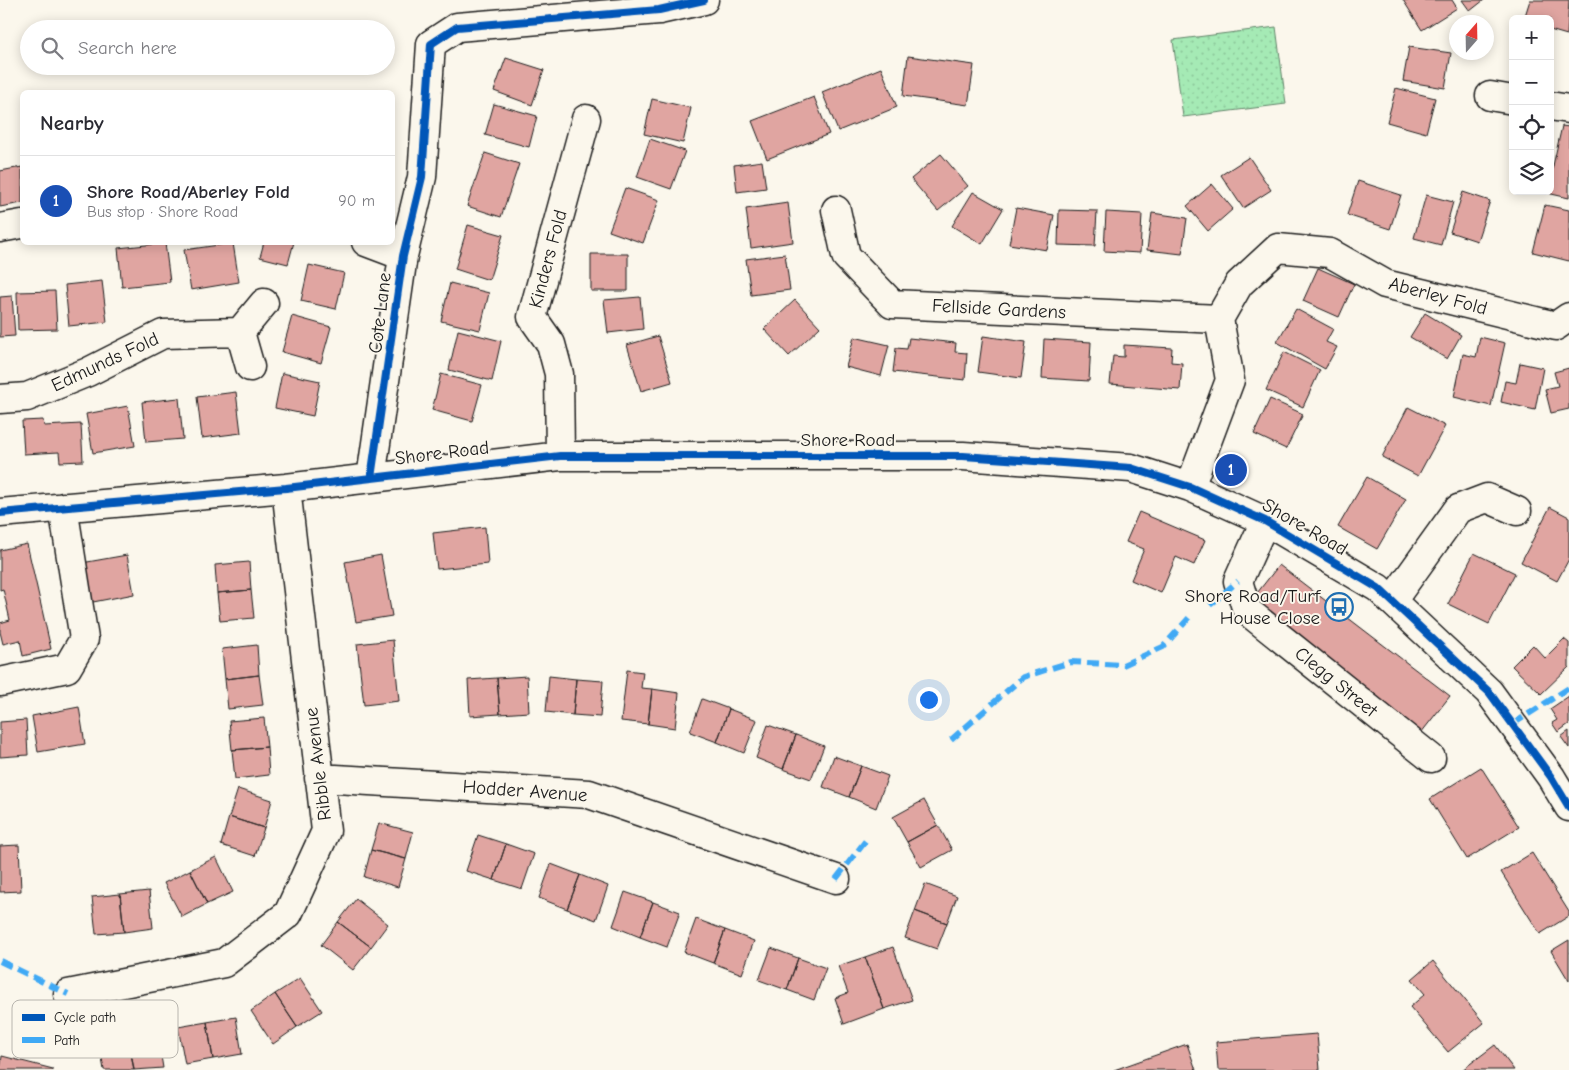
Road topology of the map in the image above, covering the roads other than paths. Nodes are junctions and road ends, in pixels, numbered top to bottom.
1 (704, 0) edge
2 (1554, 107) edge
3 (1569, 109) edge
4 (586, 119) dead end
5 (836, 210) dead end
6 (20, 224) edge
7 (0, 228) edge
8 (374, 245) edge
9 (404, 256) junction
10 (264, 303) dead end
11 (1569, 317) edge
12 (1219, 319) junction
13 (240, 332) junction
14 (250, 367) dead end
15 (0, 398) edge
16 (560, 456) junction
17 (372, 478) junction
18 (1190, 486) junction
19 (286, 488) junction
20 (0, 498) edge
21 (63, 508) junction
22 (1517, 510) dead end
23 (0, 513) edge
24 (1265, 521) junction
25 (1392, 601) junction
26 (0, 682) edge
27 (1431, 758) dead end
28 (319, 778) junction
29 (1569, 807) edge
30 (836, 879) dead end
31 (68, 994) dead end

1 - 9 street, Cote Lane
2 - 3 street
4 - 16 street, Kinders Fold
5 - 12 street, Fellside Gardens
6 - 7 street
8 - 9 street, Cote Lane
9 - 17 street, Cote Lane
10 - 13 street
11 - 12 street, Aberley Fold
12 - 18 street
13 - 14 street
13 - 15 street, Edmunds Fold
16 - 17 street, Shore Road
16 - 18 street, Shore Road
17 - 19 street, Shore Road
18 - 24 street, Shore Road
19 - 21 street, Shore Road
19 - 28 street, Ribble Avenue
20 - 23 street
21 - 23 street, Shore Road
21 - 26 street
22 - 25 street
24 - 25 street, Shore Road
24 - 27 street, Clegg Street
25 - 29 street, Shore Road
28 - 30 street, Hodder Avenue
28 - 31 street, Ribble Avenue

